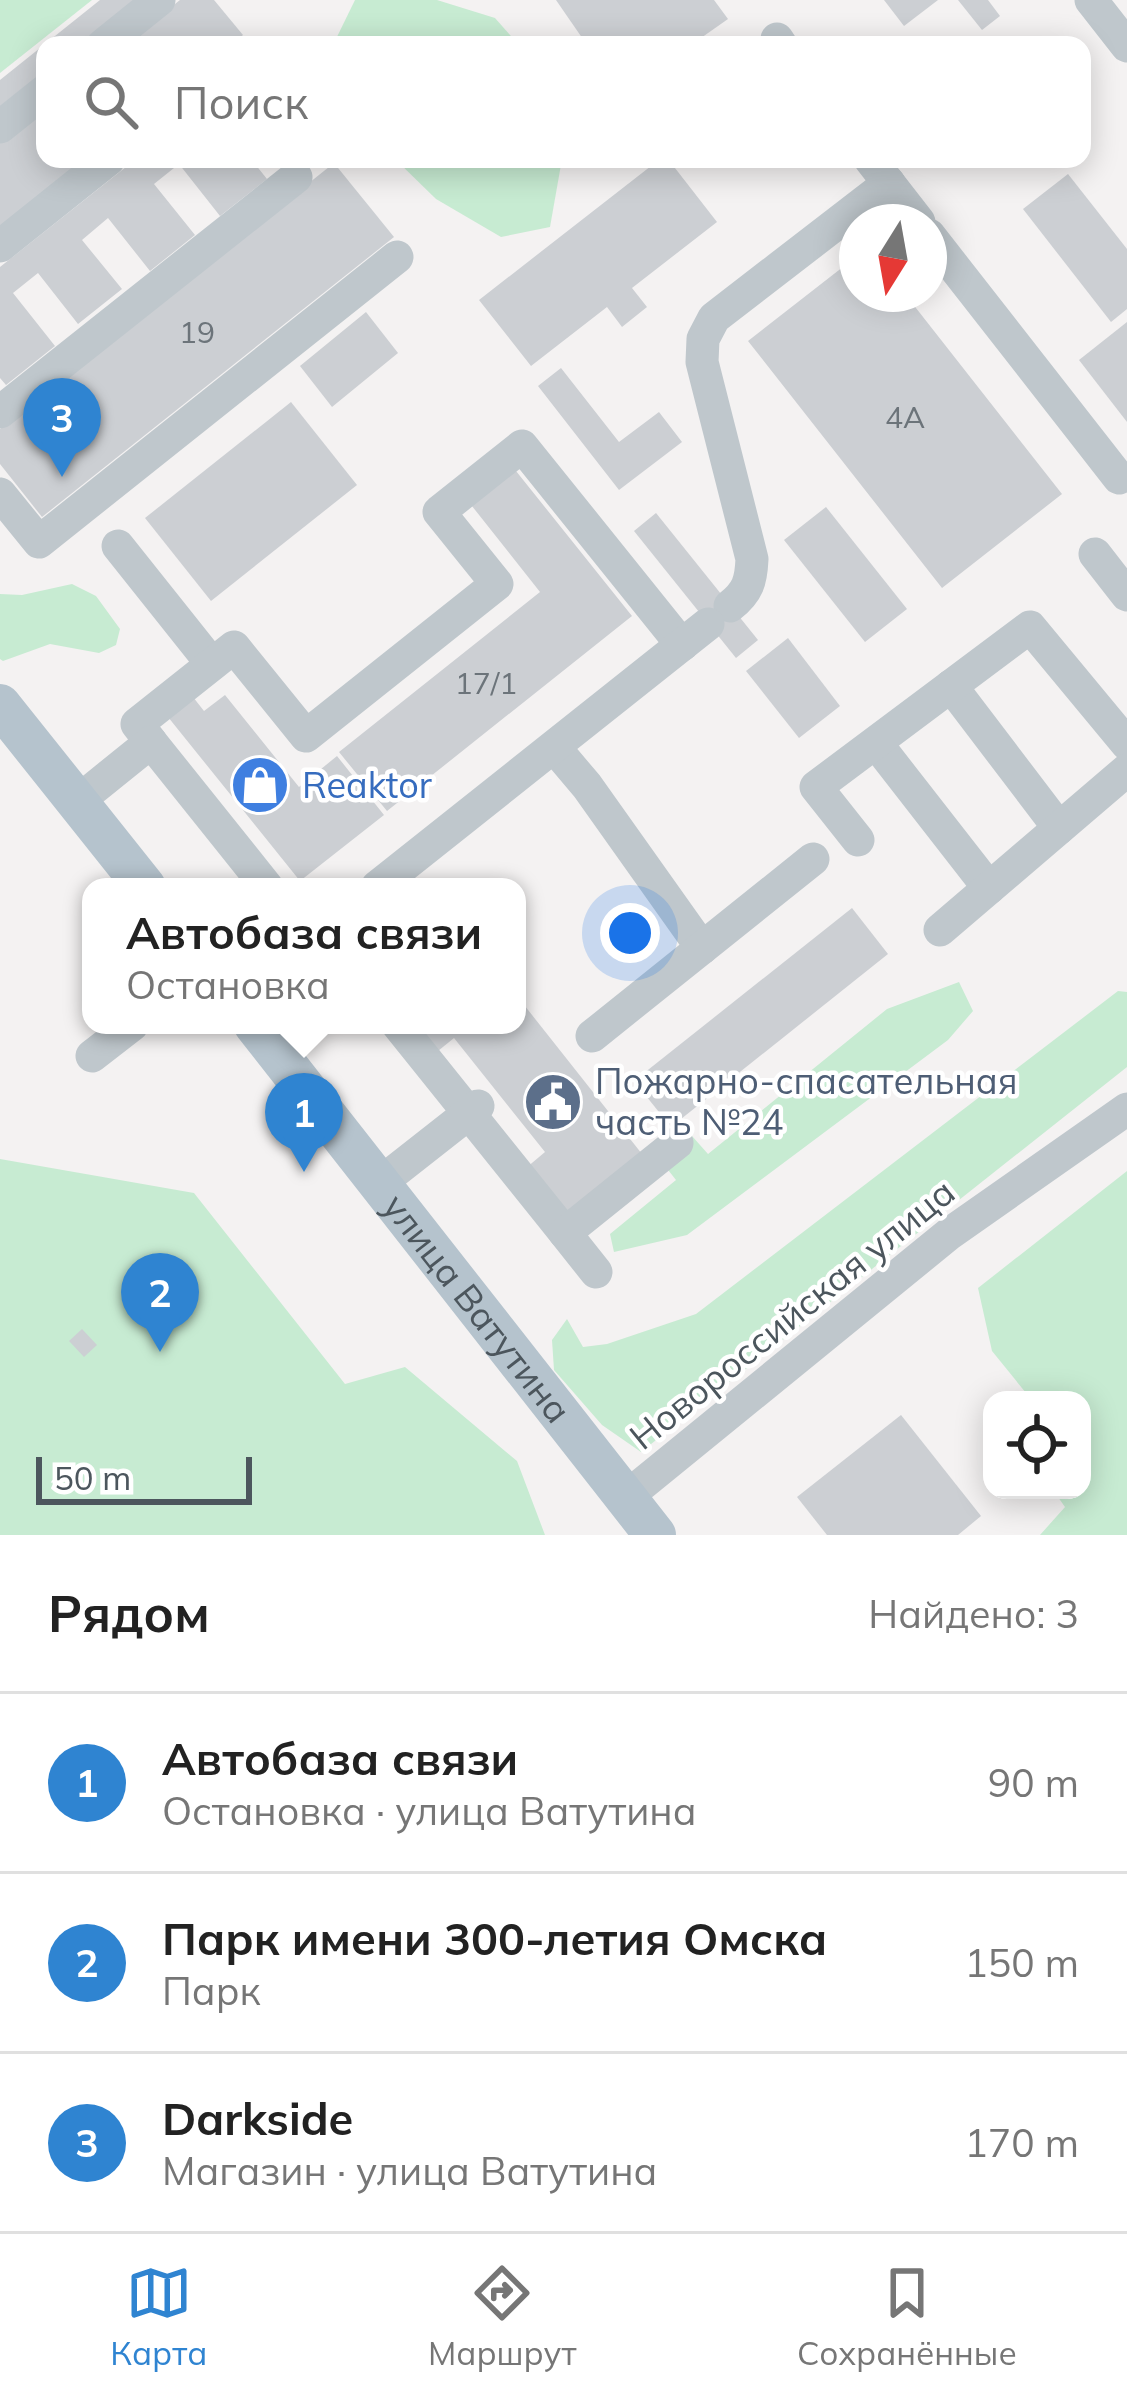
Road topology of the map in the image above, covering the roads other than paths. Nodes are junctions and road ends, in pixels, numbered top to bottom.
1 (159, 0) edge
2 (1091, 0) edge
3 (114, 36) edge
4 (1127, 46) edge
5 (36, 98) edge
6 (0, 127) edge
7 (98, 168) edge
8 (879, 171) edge
9 (296, 177) dead end
10 (905, 204) edge
11 (0, 246) edge
12 (397, 257) dead end
13 (947, 258) edge
14 (0, 412) edge
15 (1119, 478) dead end
16 (5, 495) edge
17 (118, 546) dead end
18 (1095, 554) dead end
19 (1127, 595) edge
20 (682, 645) junction
21 (212, 664) junction
22 (951, 686) junction
23 (0, 705) edge
24 (152, 742) junction
25 (876, 743) junction
26 (1127, 744) edge
27 (554, 747) junction
28 (1127, 770) edge
29 (78, 801) junction
30 (1059, 828) junction
31 (857, 840) dead end
32 (813, 860) dead end
33 (139, 878) edge
34 (260, 878) edge
35 (388, 878) edge
36 (989, 888) junction
37 (940, 930) dead end
38 (702, 948) junction
39 (120, 1034) edge
40 (262, 1034) edge
41 (406, 1034) edge
42 (592, 1036) dead end
43 (92, 1056) dead end
44 (473, 1109) junction
45 (1127, 1109) edge
46 (677, 1143) dead end
47 (380, 1184) junction
48 (565, 1233) junction
49 (596, 1272) dead end
50 (625, 1498) junction
51 (655, 1535) edge

1 - 3 street
2 - 4 street
5 - 6 street
7 - 11 street
8 - 10 street
8 - 20 street
9 - 14 street
12 - 16 street
13 - 15 street
17 - 21 street
18 - 19 street
20 - 21 street
20 - 27 street
21 - 24 street
22 - 25 street
22 - 26 street
22 - 30 street
23 - 29 main road
24 - 29 street
24 - 34 street
25 - 31 street
25 - 36 street
27 - 35 street
27 - 38 street
28 - 30 street
29 - 33 main road
30 - 36 street
32 - 38 street
36 - 37 street
38 - 42 street
39 - 43 street
40 - 47 main road, улица Ватутина
41 - 44 street
44 - 47 street
44 - 48 street
45 - 50 street, Новороссийская улица
46 - 48 street
47 - 50 main road, улица Ватутина
48 - 49 street
50 - 51 main road, улица Ватутина

